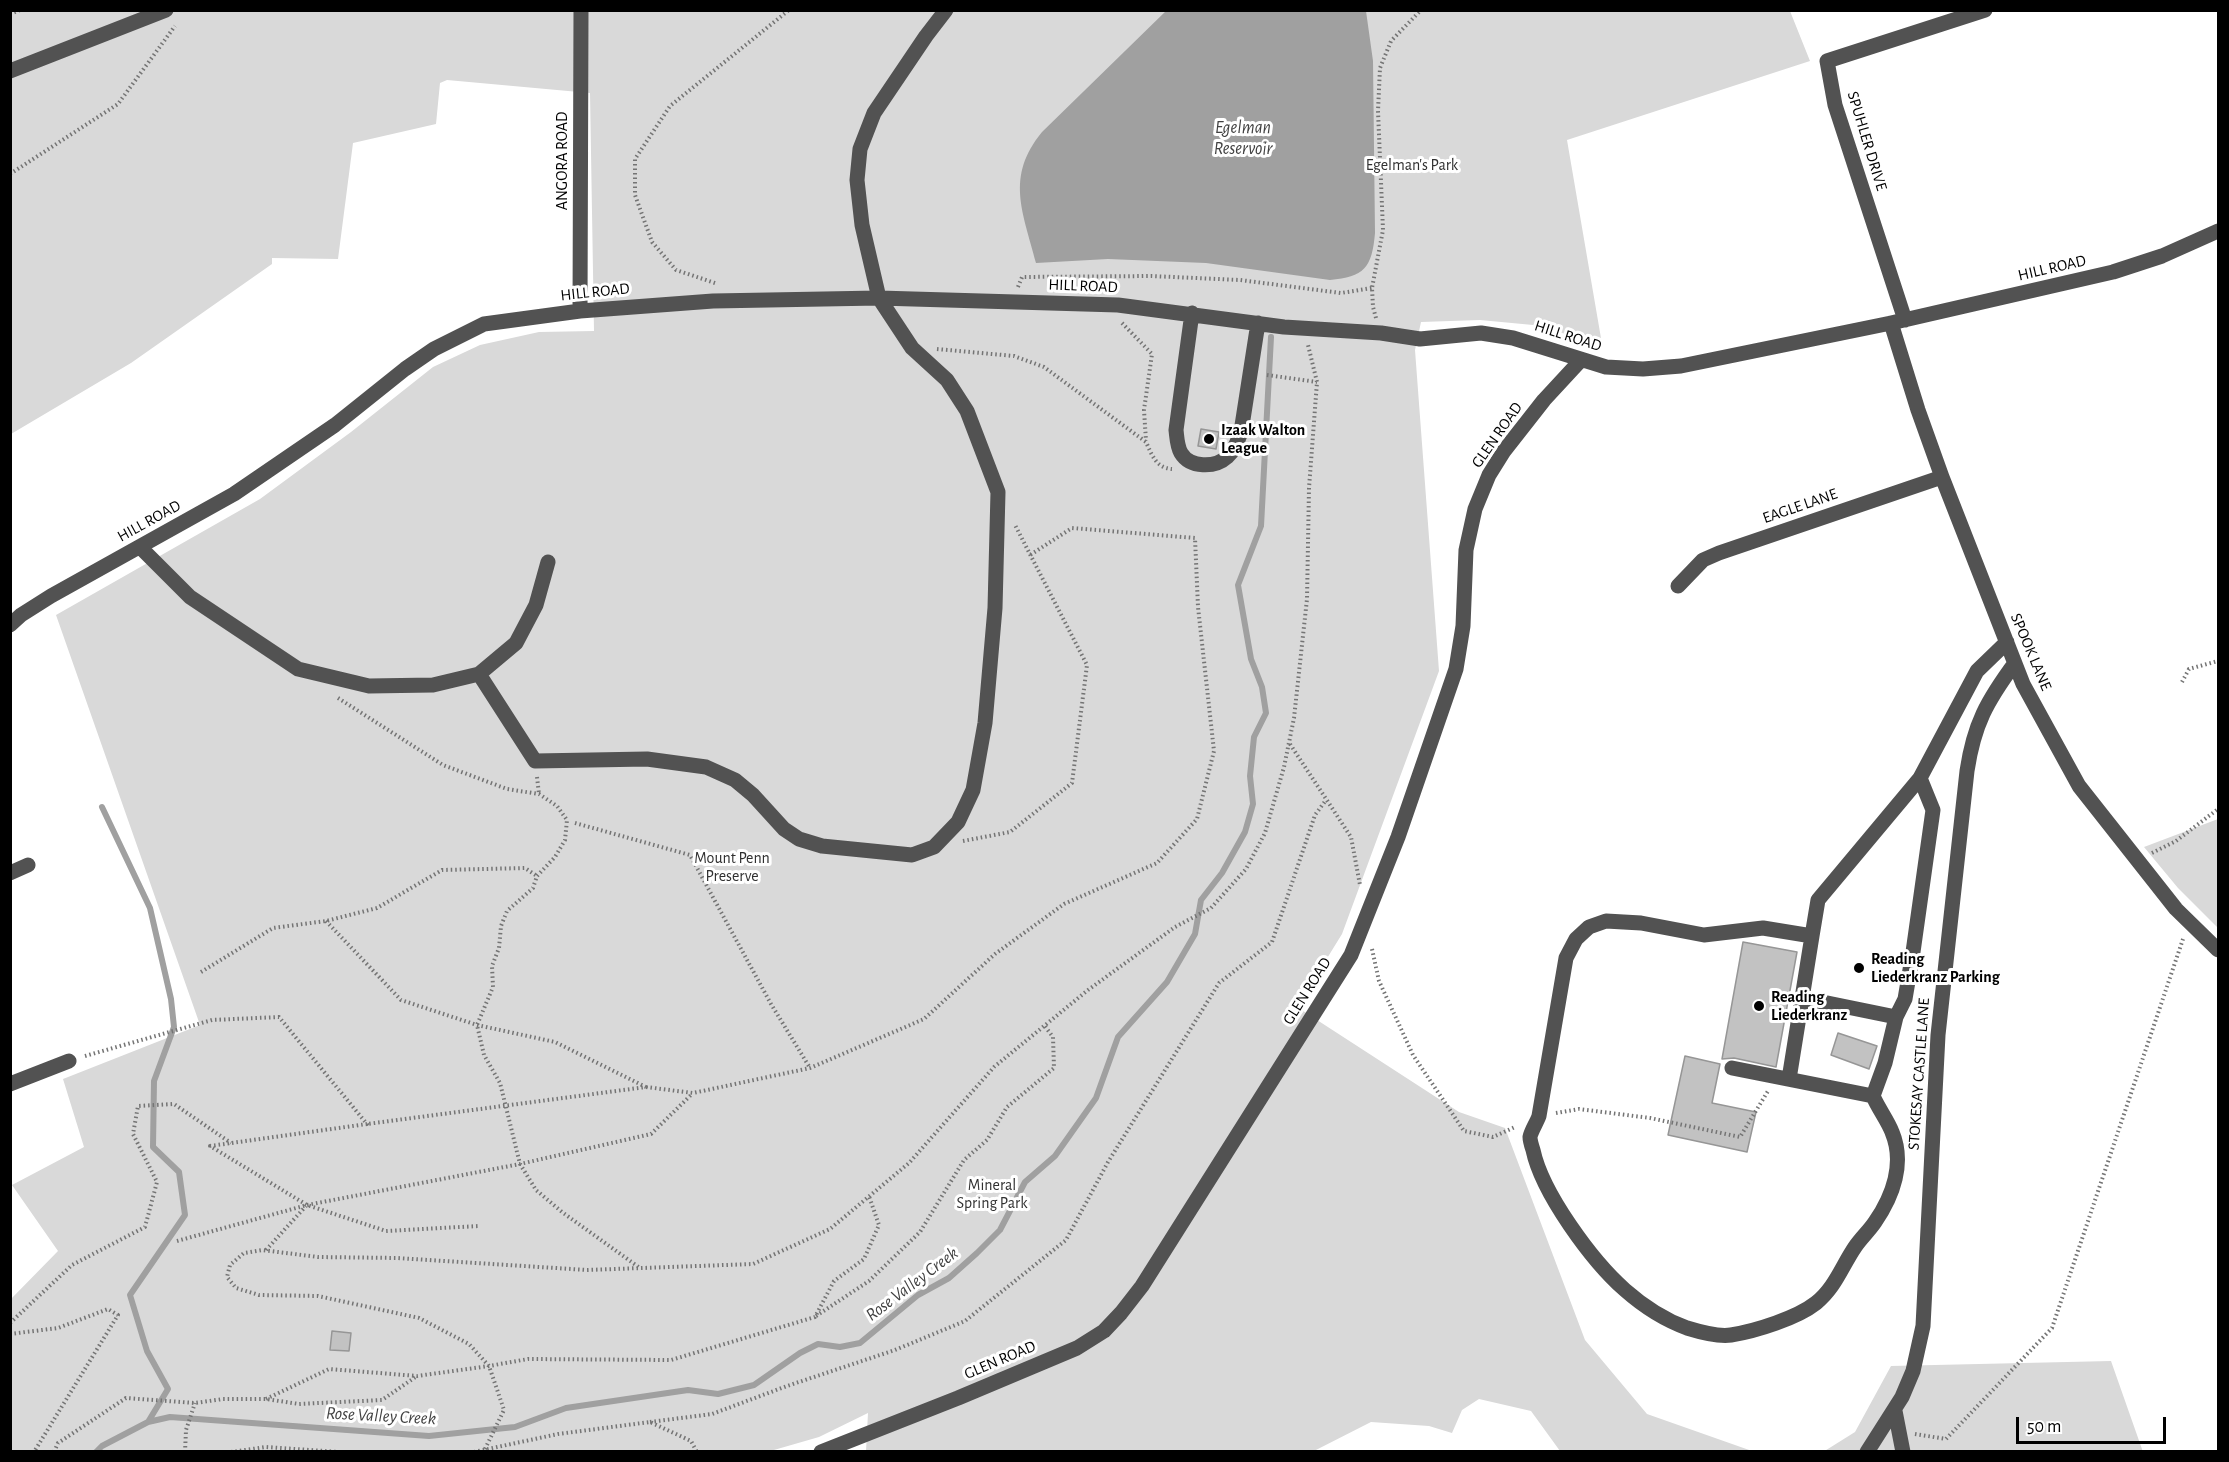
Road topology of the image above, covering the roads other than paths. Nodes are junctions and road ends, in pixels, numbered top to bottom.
1 (166, 10) edge
2 (590, 10) edge
3 (946, 10) edge
4 (1985, 10) edge
5 (581, 18) edge
6 (10, 71) edge
7 (2218, 231) edge
8 (879, 298) junction
9 (580, 311) junction
10 (1192, 314) junction
11 (1898, 322) junction
12 (1258, 323) junction
13 (1581, 360) junction
14 (1942, 477) junction
15 (140, 547) junction
16 (548, 562) dead end
17 (1678, 586) dead end
18 (10, 625) edge
19 (2007, 642) junction
20 (2016, 663) junction
21 (479, 674) junction
22 (1920, 778) junction
23 (28, 865) dead end
24 (10, 873) edge
25 (1812, 936) junction
26 (2218, 950) edge
27 (1803, 998) junction
28 (1896, 1017) junction
29 (69, 1061) road end
30 (1732, 1068) dead end
31 (1782, 1078) junction
32 (10, 1084) edge
33 (1873, 1096) junction
34 (1895, 1411) junction
35 (822, 1451) edge
36 (1867, 1452) edge
37 (1903, 1452) edge

1 - 6 street
2 - 5 street
3 - 8 street
4 - 11 street, SPUHLER DRIVE
5 - 9 street, ANGORA ROAD
7 - 11 street, HILL ROAD
8 - 9 street, HILL ROAD
8 - 10 street, HILL ROAD
8 - 21 street
9 - 15 street, HILL ROAD
10 - 12 street, HILL ROAD
10 - 12 street
11 - 13 street, HILL ROAD
11 - 14 street, SPOOK LANE
12 - 13 street, HILL ROAD
13 - 35 street, GLEN ROAD
14 - 17 street, EAGLE LANE
14 - 19 street, SPOOK LANE
15 - 18 street, HILL ROAD
15 - 21 street
16 - 21 street
19 - 20 street, SPOOK LANE
19 - 22 street
20 - 26 street, SPOOK LANE
20 - 34 street, STOKESAY CASTLE LANE
22 - 25 street
22 - 28 street
23 - 24 street
25 - 27 street
25 - 33 street
27 - 28 street
27 - 31 street
28 - 33 street
29 - 32 street
30 - 31 street
31 - 33 street
34 - 36 street, STOKESAY CASTLE LANE
34 - 37 street

